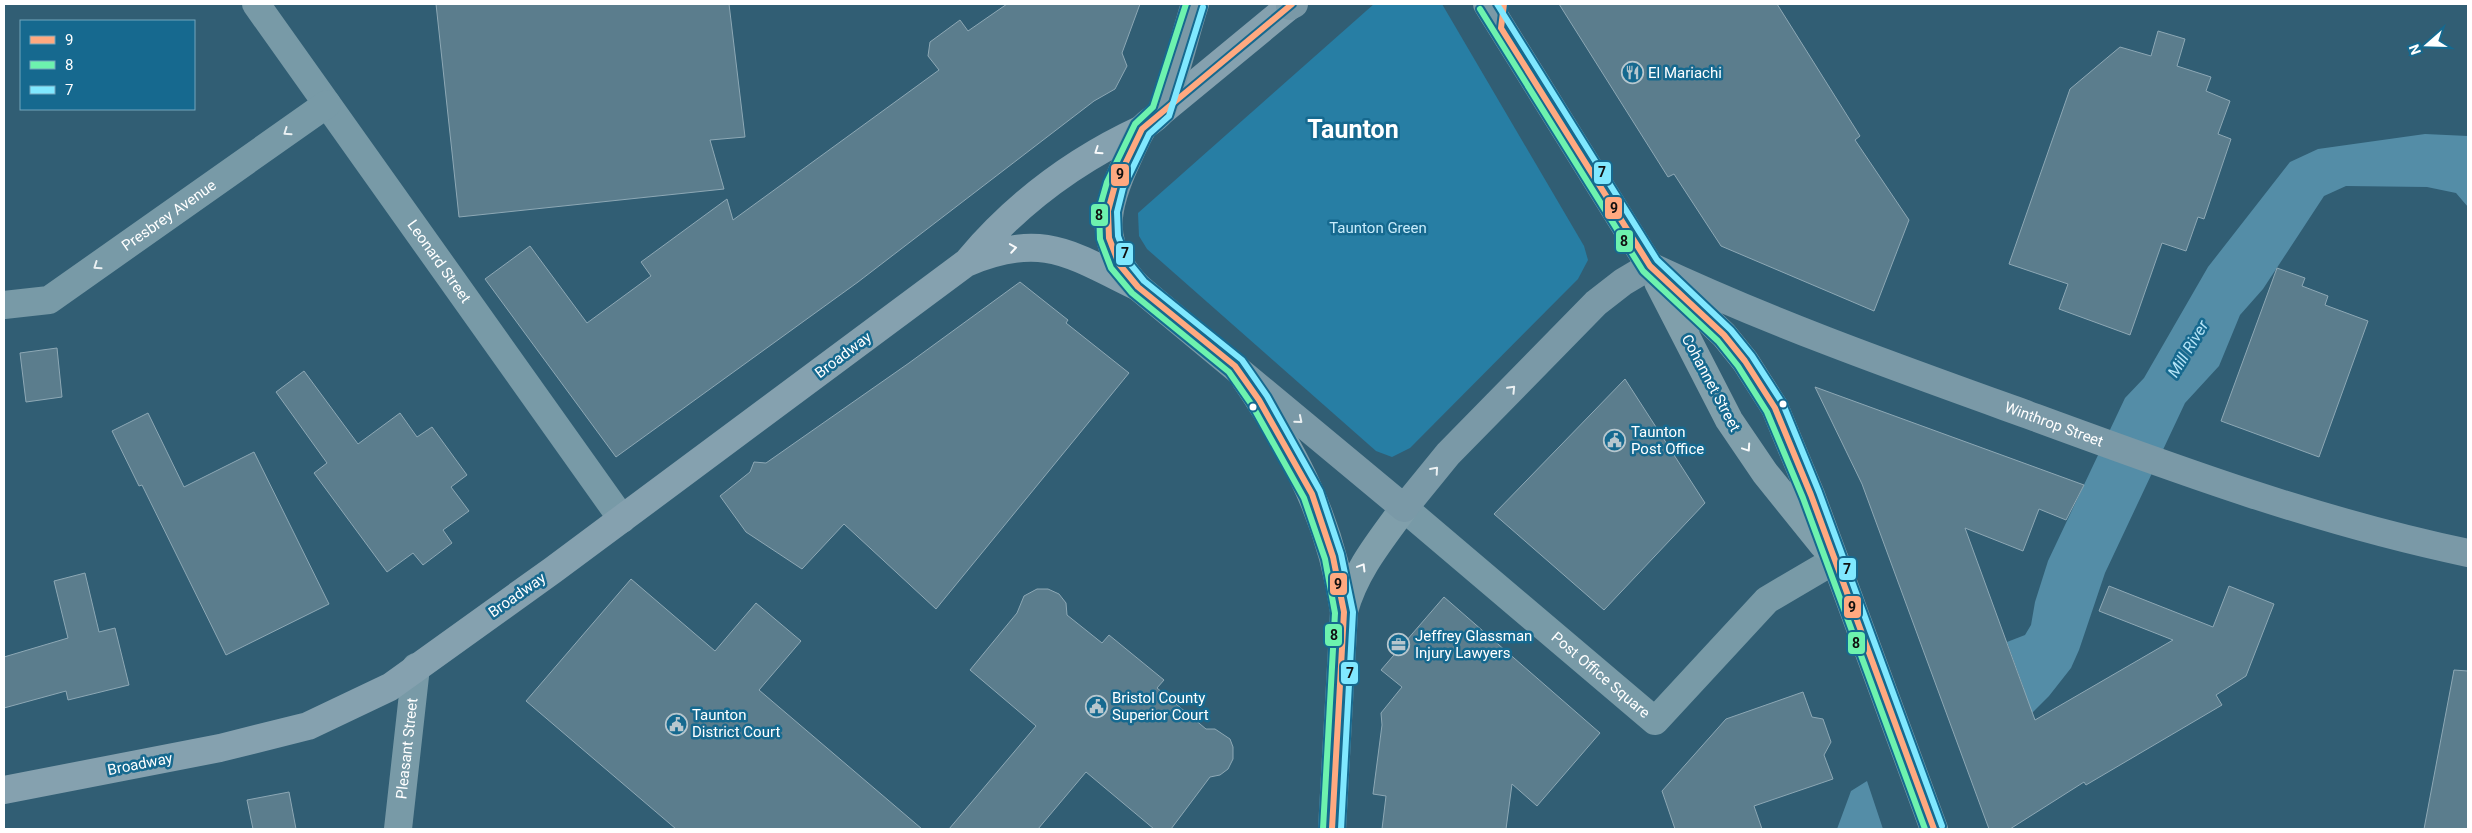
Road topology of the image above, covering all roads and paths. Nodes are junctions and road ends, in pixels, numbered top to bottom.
1 (256, 4) edge
2 (1194, 4) edge
3 (1480, 4) edge
4 (1487, 4) edge
5 (1292, 5) edge
6 (1502, 16) edge
7 (327, 104) junction
8 (1152, 120) junction
9 (966, 263) junction
10 (1650, 266) junction
11 (1138, 287) junction
12 (4, 305) edge
13 (1235, 366) junction
14 (1404, 508) junction
15 (622, 519) junction
16 (2468, 554) edge
17 (1835, 560) junction
18 (1344, 612) junction
19 (416, 667) junction
20 (4, 790) edge
21 (398, 829) edge
22 (1332, 829) edge
23 (1934, 829) edge

1 - 7 street, Leonard Street
2 - 8 highway
3 - 6 highway
4 - 6 highway
5 - 8 main road
6 - 10 highway
7 -> 12 street, Presbrey Avenue
7 - 15 street, Leonard Street
8 -> 9 main road, Broadway
8 - 11 highway
9 -> 11 main road, Broadway
9 - 15 main road, Broadway
14 -> 10 highway
10 - 16 highway, Winthrop Street
10 -> 17 main road, Cohannet Street
10 - 17 main road, Cohannet Street
11 - 13 highway
13 -> 14 highway
13 - 18 main road
14 - 17 street, Post Office Square
18 -> 14 main road
15 - 19 main road, Broadway
17 - 23 main road, Cohannet Street
18 - 22 main road
19 - 20 main road, Broadway
19 - 21 street, Pleasant Street

